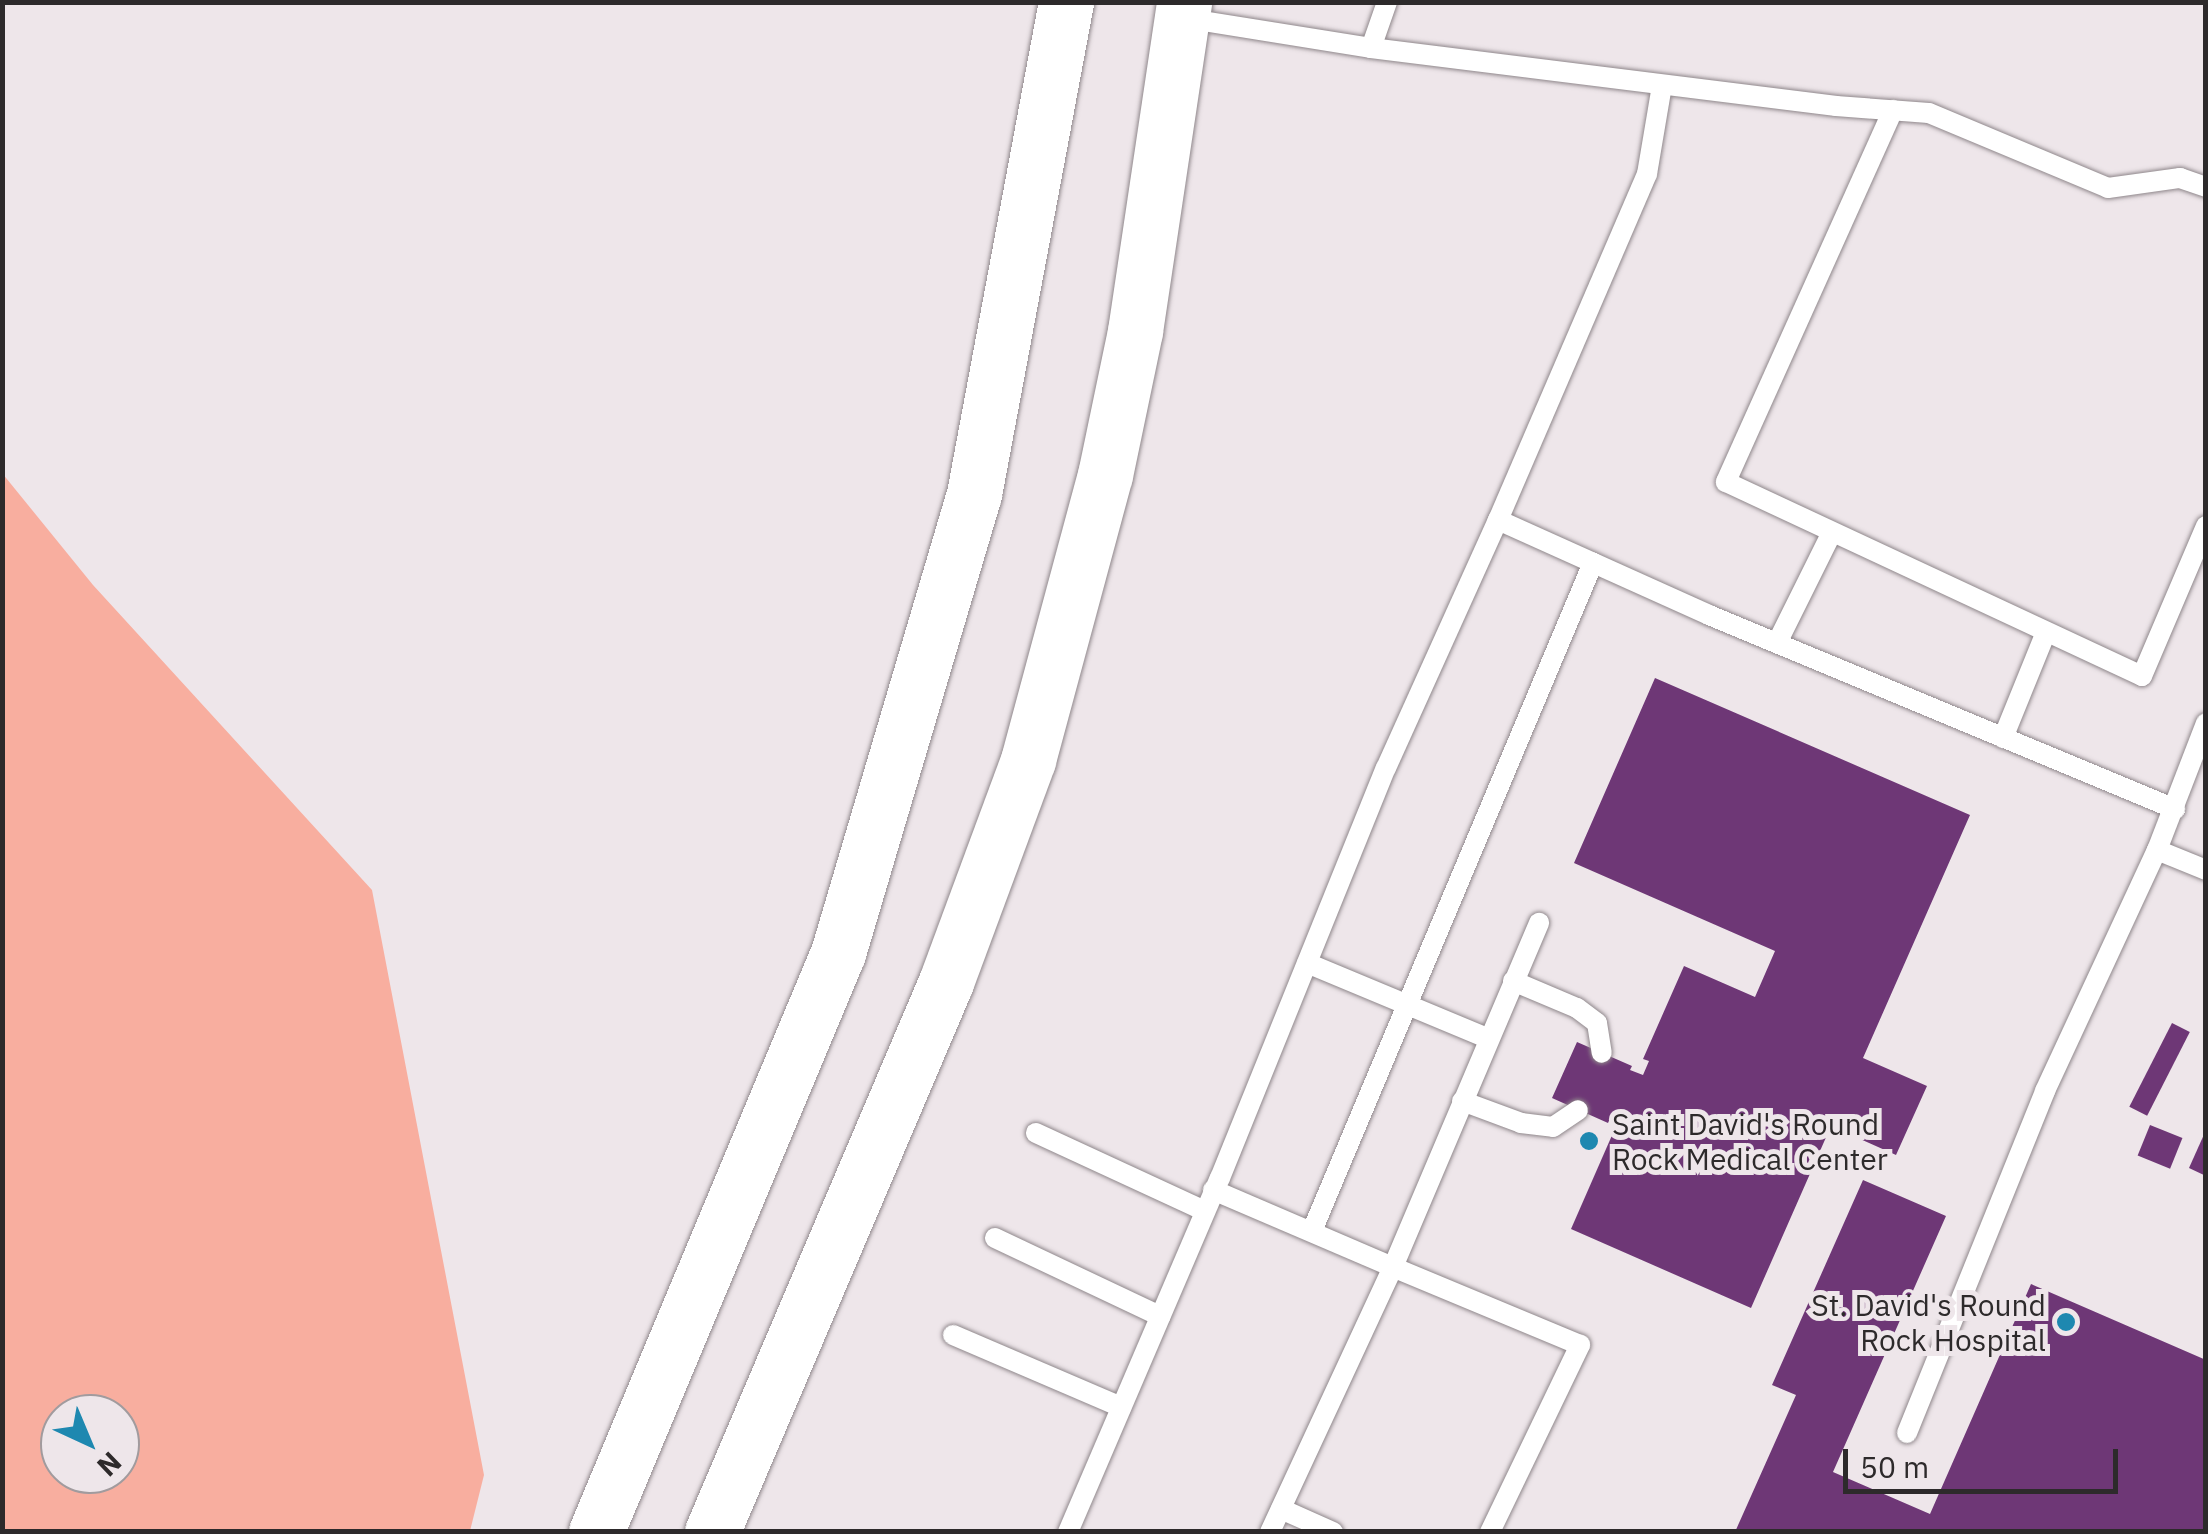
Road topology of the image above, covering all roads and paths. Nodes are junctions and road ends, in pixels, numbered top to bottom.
1 (1066, 2) edge
2 (1386, 2) edge
3 (1183, 10) edge
4 (1370, 48) junction
5 (1662, 84) junction
6 (1893, 110) junction
7 (2206, 187) edge
8 (1498, 520) junction
9 (2206, 526) edge
10 (1831, 534) junction
11 (1593, 563) junction
12 (2046, 632) junction
13 (1776, 643) junction
14 (2206, 723) edge
15 (2004, 738) junction
16 (2175, 809) junction
17 (2158, 850) junction
18 (2206, 870) edge
19 (1539, 924) dead end
20 (1307, 963) junction
21 (1514, 981) junction
22 (1404, 1004) junction
23 (1488, 1038) junction
24 (1602, 1053) dead end
25 (1462, 1101) junction
26 (1578, 1110) dead end
27 (1036, 1134) dead end
28 (1213, 1190) junction
29 (1205, 1210) junction
30 (1312, 1230) junction
31 (994, 1238) dead end
32 (1393, 1267) junction
33 (1160, 1316) junction
34 (953, 1335) dead end
35 (1121, 1406) junction
36 (1907, 1433) dead end
37 (1281, 1509) junction
38 (596, 1532) edge
39 (712, 1532) edge
40 (1068, 1532) edge
41 (1270, 1532) edge
42 (1334, 1532) edge
43 (1490, 1532) edge

1 - 38 main road
2 - 4 lane
3 - 4 lane
3 - 39 main road
4 - 5 lane
5 - 6 lane
5 - 8 lane
6 - 7 lane
6 - 10 lane
8 - 11 lane
8 - 20 lane
9 - 12 lane
10 - 12 lane
10 - 13 lane
11 - 13 lane
11 - 22 lane
12 - 15 lane
13 - 15 lane
14 - 16 lane
15 - 16 lane
16 - 17 lane
17 - 18 lane
17 - 36 lane
19 - 21 lane
20 - 22 lane
20 - 28 lane
21 - 23 lane
21 - 24 lane
22 - 23 lane
22 - 30 lane
23 - 25 lane
25 - 26 lane
25 - 32 lane
27 - 29 lane
28 - 29 lane
28 - 30 lane
29 - 33 lane
30 - 32 lane
31 - 33 lane
32 - 37 lane
32 - 43 lane
33 - 35 lane
34 - 35 lane
35 - 40 lane
37 - 41 lane
37 - 42 lane

